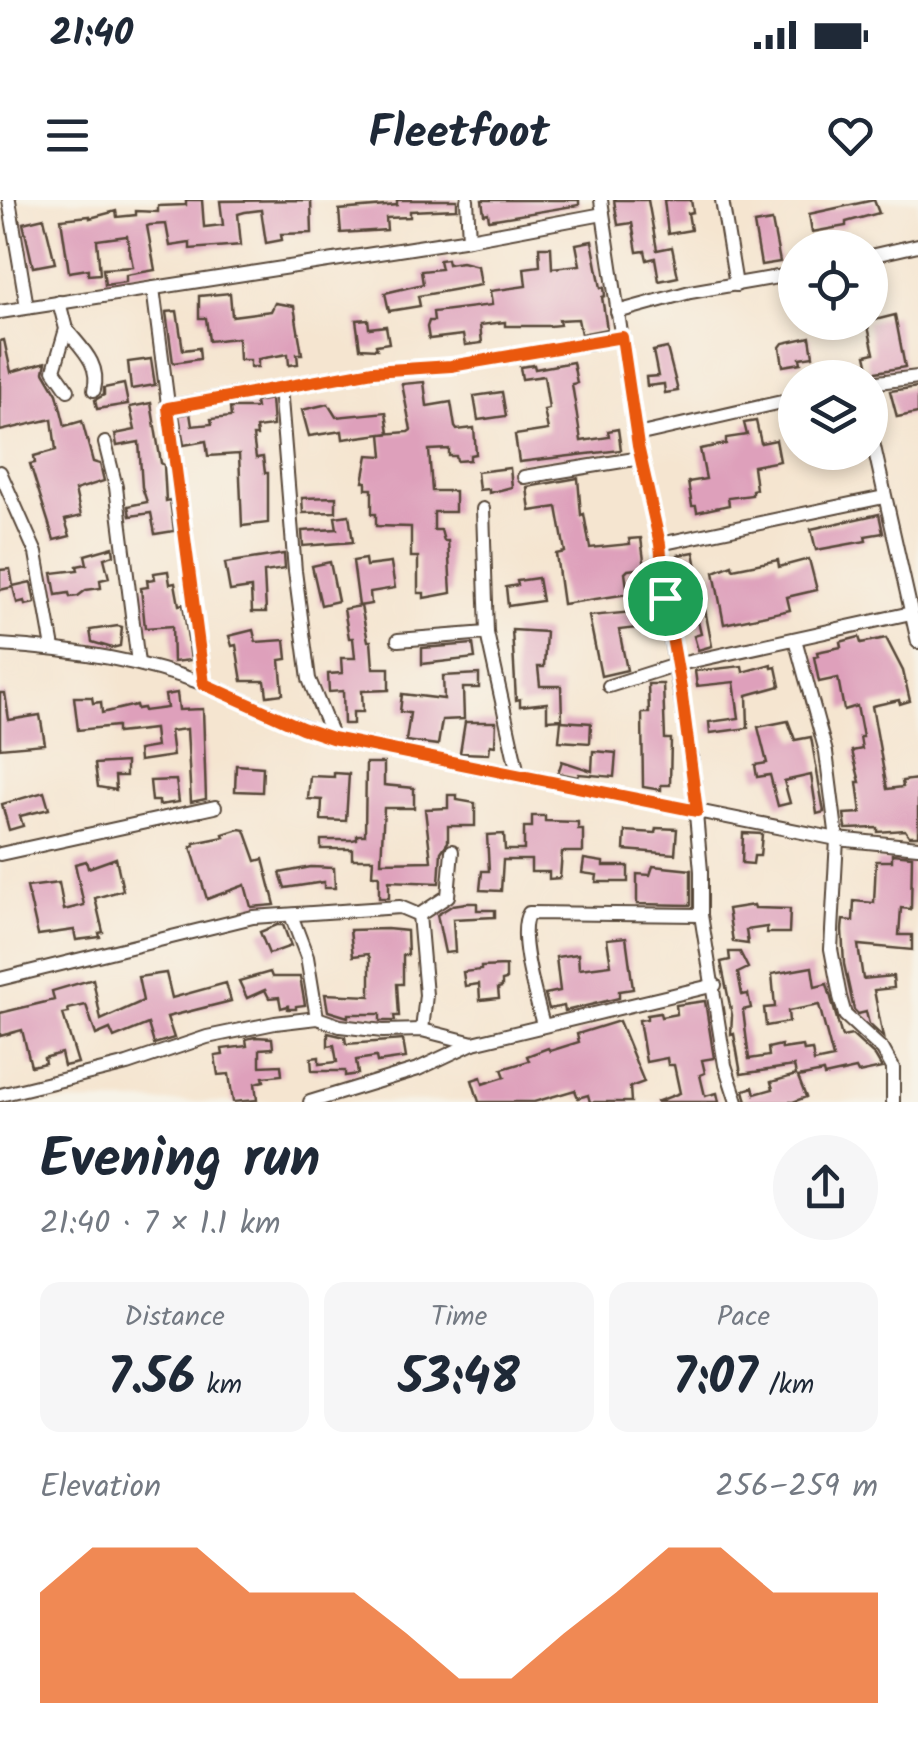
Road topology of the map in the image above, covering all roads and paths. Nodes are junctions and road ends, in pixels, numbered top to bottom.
1 (9, 200) edge
2 (467, 200) edge
3 (722, 200) edge
4 (602, 207) edge
5 (469, 239) junction
6 (918, 245) edge
7 (888, 252) edge
8 (778, 277) edge
9 (736, 285) junction
10 (153, 288) junction
11 (59, 302) junction
12 (26, 307) junction
13 (0, 312) edge
14 (617, 312) junction
15 (66, 329) junction
16 (622, 337) junction
17 (918, 377) edge
18 (888, 381) edge
19 (280, 387) junction
20 (68, 390) dead end
21 (94, 390) dead end
22 (778, 403) edge
23 (168, 408) junction
24 (637, 435) junction
25 (106, 443) dead end
26 (641, 458) junction
27 (878, 470) edge
28 (0, 472) edge
29 (524, 477) dead end
30 (884, 497) junction
31 (483, 509) dead end
32 (660, 544) junction
33 (911, 613) junction
34 (487, 633) junction
35 (795, 639) junction
36 (398, 640) dead end
37 (918, 642) edge
38 (0, 646) edge
39 (53, 648) junction
40 (138, 664) junction
41 (675, 665) junction
42 (204, 684) junction
43 (609, 686) dead end
44 (332, 738) junction
45 (518, 774) junction
46 (215, 808) dead end
47 (697, 811) junction
48 (837, 838) junction
49 (918, 847) edge
50 (452, 851) dead end
51 (0, 854) edge
52 (701, 914) junction
53 (290, 915) junction
54 (419, 915) junction
55 (0, 979) edge
56 (714, 985) junction
57 (318, 1018) junction
58 (543, 1025) junction
59 (422, 1030) junction
60 (472, 1043) junction
61 (0, 1095) edge
62 (361, 1095) edge
63 (310, 1102) edge
64 (737, 1102) edge
65 (893, 1102) edge

1 - 12 street
2 - 5 street
3 - 9 street
4 - 5 street
4 - 14 street
5 - 10 street
6 - 7 street
8 - 9 street
9 - 14 street
10 - 11 street
10 - 23 street
11 - 12 street
11 - 15 street
12 - 13 street
14 - 16 street
15 - 20 street
15 - 21 street
16 - 19 street
16 - 24 street
17 - 18 street
19 - 23 street
19 - 44 street
22 - 24 street
23 - 42 street
24 - 26 street
25 - 40 street
26 - 29 street
26 - 32 street
27 - 30 street
28 - 39 street
30 - 32 street
30 - 33 street
31 - 34 street
32 - 41 street
33 - 35 street
33 - 37 street
34 - 36 street
34 - 45 street
35 - 41 street
35 - 48 street
38 - 39 street
39 - 40 street
40 - 42 street
41 - 43 street
41 - 47 street
42 - 44 street
44 - 45 street
45 - 47 street
46 - 51 street
47 - 48 street
47 - 52 street
48 - 49 street
48 - 65 street
50 - 54 street
52 - 56 street
52 - 58 street
53 - 54 street
53 - 55 street
53 - 57 street
54 - 59 street
56 - 58 street
56 - 64 street
57 - 59 street
57 - 61 street
58 - 60 street
59 - 60 street
60 - 62 street
62 - 63 street

